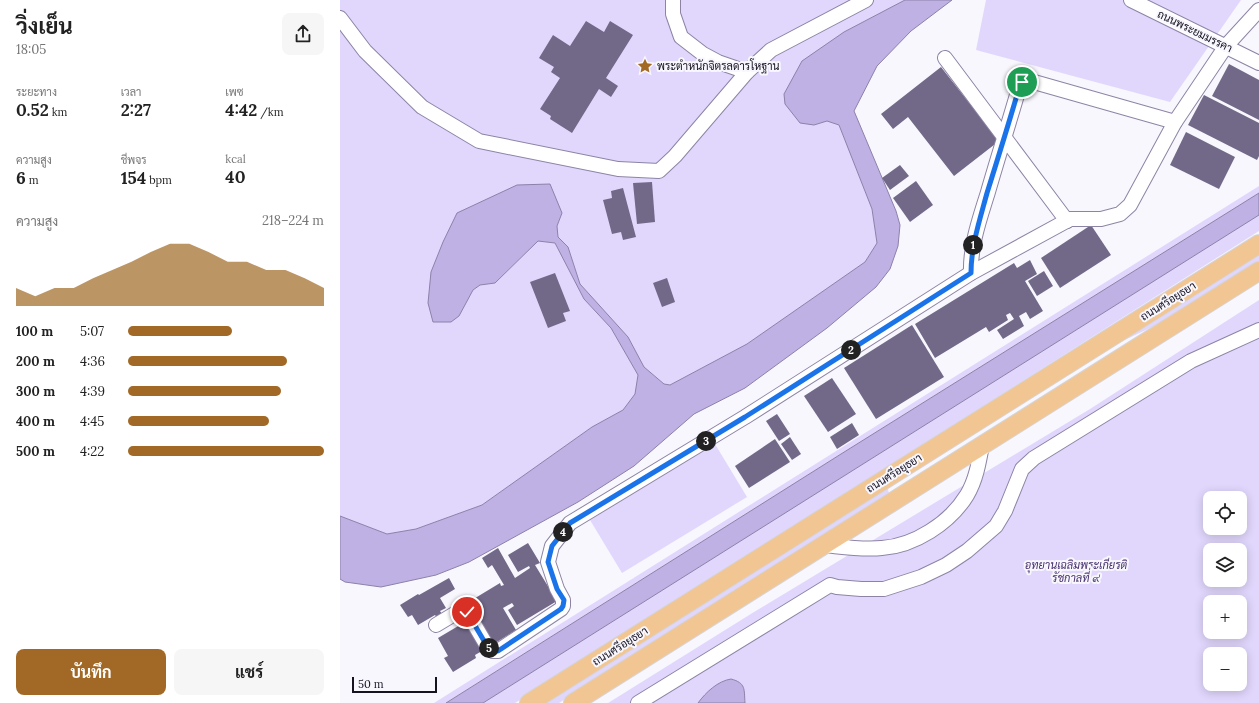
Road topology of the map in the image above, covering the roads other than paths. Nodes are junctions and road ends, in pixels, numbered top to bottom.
1 (673, 0) edge
2 (866, 0) edge
3 (1131, 0) edge
4 (1259, 10) edge
5 (340, 18) edge
6 (1226, 46) junction
7 (945, 58) dead end
8 (1259, 63) edge
9 (747, 72) junction
10 (1175, 122) junction
11 (1004, 137) junction
12 (1067, 221) junction
13 (1259, 244) edge
14 (1259, 271) edge
15 (971, 273) junction
16 (1259, 330) edge
17 (982, 445) junction
18 (896, 472) junction
19 (908, 492) junction
20 (824, 545) junction
21 (436, 625) dead end
22 (529, 703) edge
23 (573, 703) edge
24 (638, 703) edge

1 - 9 street
2 - 9 street
3 - 6 street, ถนนพระยมมรรคา
4 - 6 street
5 - 9 street
6 - 8 street, ถนนพระยมมรรคา
6 - 10 street
7 - 11 street
10 - 11 street
10 - 12 street
11 - 12 street
11 - 15 street
12 - 15 street
13 - 18 main road, ถนนศรีอยุธยา
14 - 17 main road, ถนนศรีอยุธยา
15 - 21 street
16 - 24 street
17 - 19 main road, ถนนศรีอยุธยา
17 - 20 street
18 - 19 main road
18 - 22 main road, ถนนศรีอยุธยา
19 - 20 main road, ถนนศรีอยุธยา
20 - 23 main road, ถนนศรีอยุธยา

